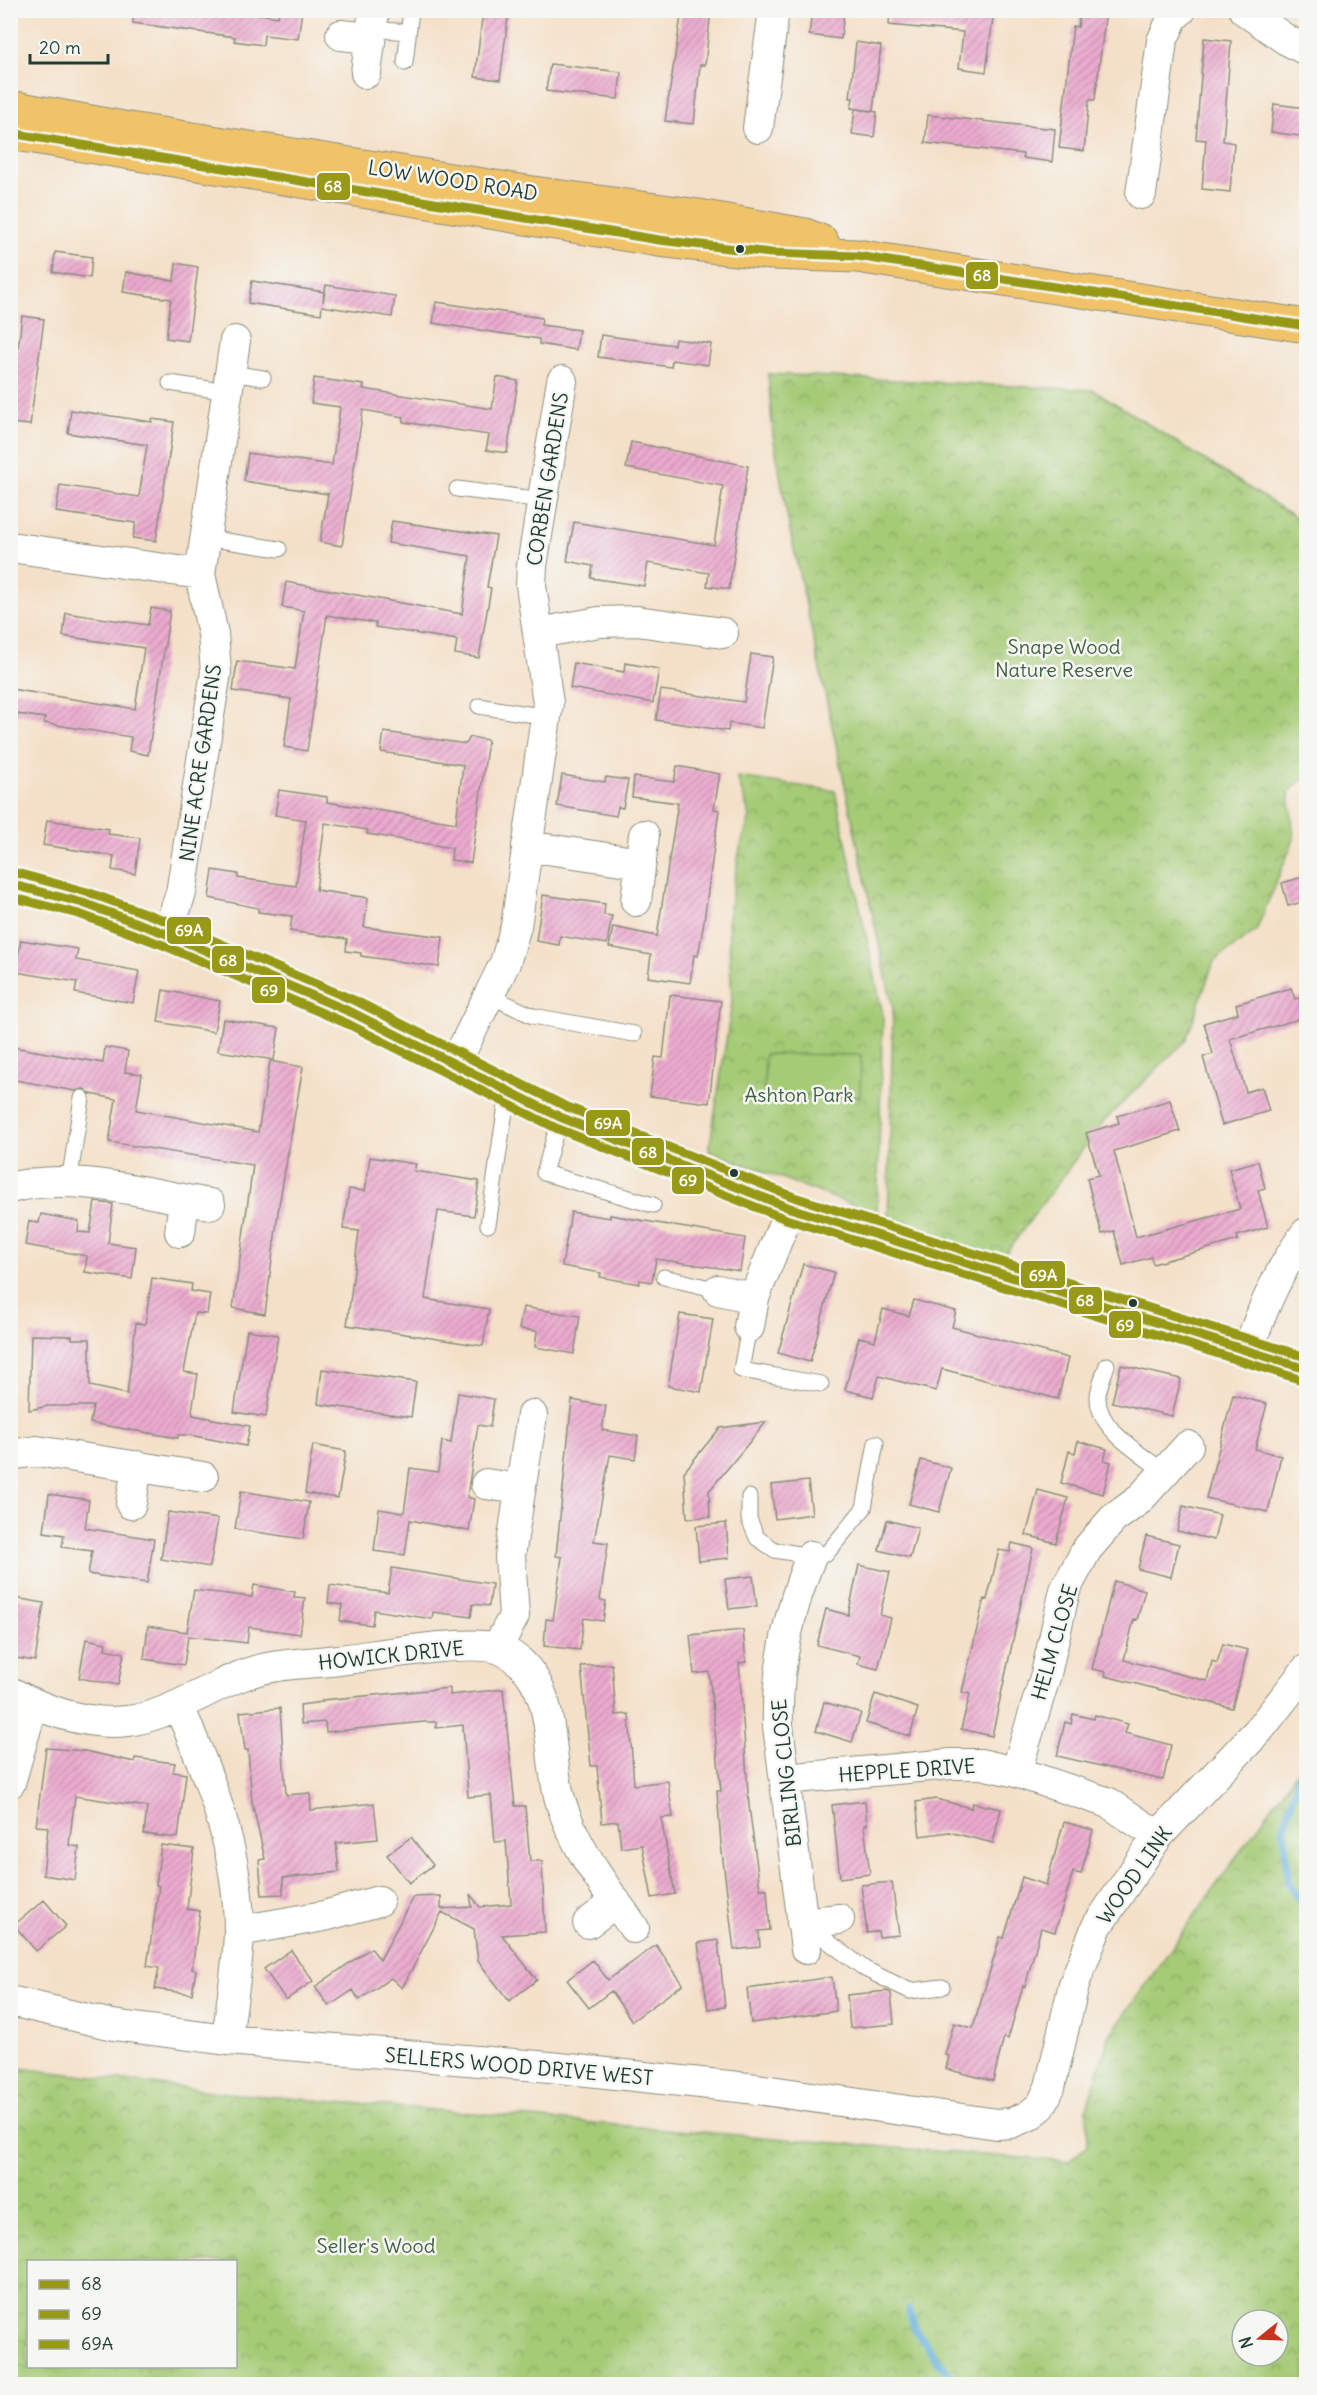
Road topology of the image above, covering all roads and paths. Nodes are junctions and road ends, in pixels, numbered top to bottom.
1 (411, 10) edge
2 (774, 10) edge
3 (1181, 10) edge
4 (1248, 12) edge
5 (372, 26) edge
6 (408, 32) junction
7 (340, 35) dead end
8 (1306, 50) edge
9 (405, 63) dead end
10 (366, 73) dead end
11 (10, 107) edge
12 (758, 128) dead end
13 (10, 133) edge
14 (1141, 194) dead end
15 (857, 256) junction
16 (1306, 326) edge
17 (235, 341) dead end
18 (263, 378) dead end
19 (562, 381) dead end
20 (229, 382) junction
21 (170, 383) dead end
22 (458, 489) dead end
23 (542, 500) junction
24 (206, 538) junction
25 (10, 547) edge
26 (279, 549) dead end
27 (200, 574) junction
28 (539, 633) junction
29 (723, 633) dead end
30 (478, 706) dead end
31 (546, 717) junction
32 (527, 846) junction
33 (10, 884) edge
34 (636, 901) dead end
35 (167, 934) junction
36 (490, 996) junction
37 (634, 1034) dead end
38 (455, 1064) junction
39 (508, 1091) junction
40 (82, 1098) dead end
41 (560, 1117) junction
42 (69, 1182) junction
43 (10, 1188) edge
44 (653, 1206) dead end
45 (790, 1208) junction
46 (488, 1225) dead end
47 (180, 1232) dead end
48 (1306, 1233) edge
49 (664, 1277) dead end
50 (718, 1290) joint
51 (754, 1298) junction
52 (749, 1327) joint
53 (1248, 1351) junction
54 (1107, 1365) dead end
55 (1306, 1369) edge
56 (821, 1384) dead end
57 (532, 1415) dead end
58 (876, 1443) dead end
59 (1188, 1446) dead end
60 (10, 1455) edge
61 (137, 1467) junction
62 (1164, 1472) junction
63 (203, 1477) dead end
64 (486, 1484) dead end
65 (519, 1489) junction
66 (749, 1497) dead end
67 (131, 1503) dead end
68 (811, 1556) junction
69 (497, 1648) junction
70 (1306, 1670) edge
71 (22, 1698) edge
72 (179, 1707) junction
73 (1016, 1772) junction
74 (785, 1779) junction
75 (10, 1783) edge
76 (1158, 1836) junction
77 (379, 1901) dead end
78 (616, 1902) junction
79 (839, 1919) dead end
80 (588, 1923) dead end
81 (634, 1928) dead end
82 (239, 1931) junction
83 (804, 1936) junction
84 (942, 1987) dead end
85 (10, 2001) edge
86 (227, 2040) junction
87 (1028, 2116) joint

1 - 6 lane
2 - 12 street
3 - 14 street
4 - 8 street
5 - 6 lane
5 - 7 street
5 - 10 street
6 - 9 lane
11 - 15 main road, LOW WOOD ROAD
13 - 15 main road, LOW WOOD ROAD
15 - 16 main road, LOW WOOD ROAD
17 - 20 street, NINE ACRE GARDENS
18 - 20 lane
19 - 23 street, CORBEN GARDENS
20 - 21 lane
20 - 24 street, NINE ACRE GARDENS
22 - 23 lane
23 - 28 street, CORBEN GARDENS
24 - 26 lane
24 - 27 street, NINE ACRE GARDENS
25 - 27 street
27 - 35 street, NINE ACRE GARDENS
28 - 29 street
28 - 31 street, CORBEN GARDENS
30 - 31 lane
31 - 32 street, CORBEN GARDENS
32 - 34 street
32 - 36 street, CORBEN GARDENS
33 - 35 street
35 - 38 street
36 - 37 lane
36 - 38 street, CORBEN GARDENS
38 - 39 street
39 - 41 street
39 - 46 lane
40 - 42 lane
41 - 44 lane
41 - 45 street
42 - 43 street
42 - 47 street
45 - 51 street
45 - 53 street
48 - 53 street
49 - 50 lane
50 - 51 street
51 - 52 street
52 - 56 lane
53 - 55 street
54 - 62 lane
57 - 65 street
58 - 68 lane
59 - 62 street, HELM CLOSE
60 - 61 street
61 - 63 street
61 - 67 street
62 - 73 street, HELM CLOSE
64 - 65 street
65 - 69 street
66 - 68 lane
68 - 74 street, BIRLING CLOSE
69 - 72 street, HOWICK DRIVE
69 - 78 street
70 - 76 street, WOOD LINK
71 - 72 street, HOWICK DRIVE
71 - 75 street
72 - 82 street
73 - 74 street, HEPPLE DRIVE
73 - 76 street, HEPPLE DRIVE
74 - 83 street, BIRLING CLOSE
76 - 87 street, WOOD LINK
77 - 82 street
78 - 80 street
78 - 81 street
79 - 83 street
82 - 86 street
83 - 84 lane
85 - 86 street, SELLERS WOOD DRIVE WEST
86 - 87 street, SELLERS WOOD DRIVE WEST

